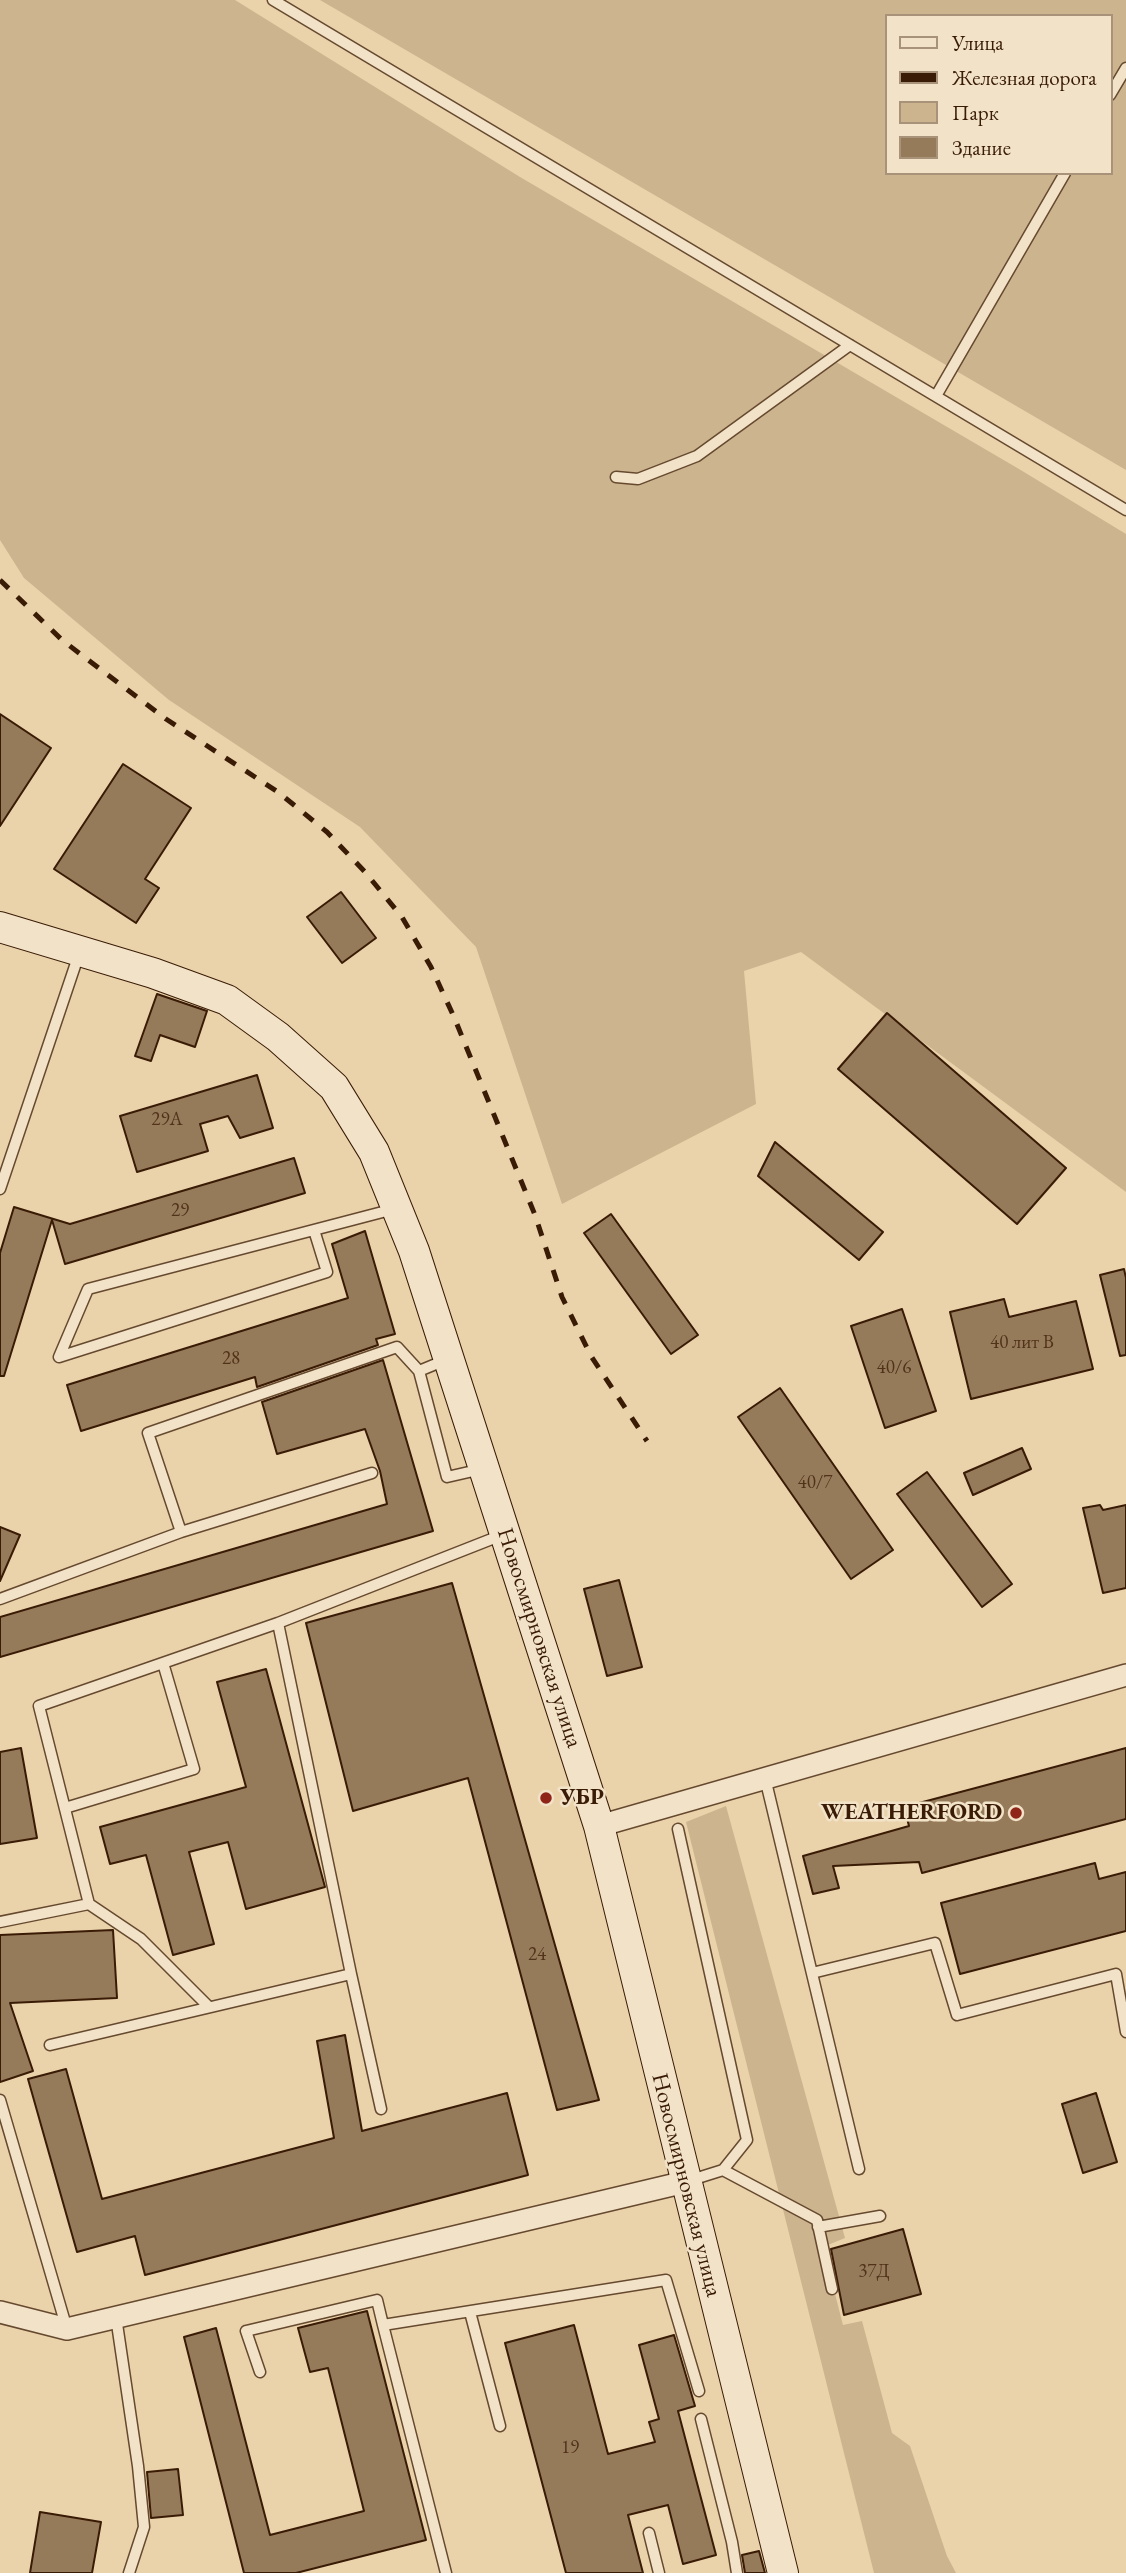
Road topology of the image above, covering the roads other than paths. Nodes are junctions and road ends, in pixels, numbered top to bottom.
1 (273, 0) edge
2 (1126, 68) edge
3 (1112, 92) edge
4 (1064, 175) edge
5 (850, 345) junction
6 (936, 397) junction
7 (616, 477) dead end
8 (1126, 510) edge
9 (0, 928) edge
10 (80, 951) junction
11 (0, 1189) edge
12 (397, 1208) junction
13 (314, 1230) junction
14 (449, 1358) junction
15 (419, 1371) junction
16 (484, 1469) junction
17 (372, 1473) dead end
18 (181, 1532) junction
19 (505, 1534) junction
20 (0, 1600) edge
21 (278, 1623) junction
22 (163, 1663) junction
23 (1126, 1675) edge
24 (765, 1778) junction
25 (65, 1808) junction
26 (599, 1826) junction
27 (678, 1829) dead end
28 (89, 1904) junction
29 (0, 1922) edge
30 (812, 1973) junction
31 (351, 1974) junction
32 (209, 2007) junction
33 (1126, 2032) edge
34 (50, 2045) dead end
35 (0, 2100) edge
36 (382, 2109) dead end
37 (859, 2169) dead end
38 (723, 2170) junction
39 (685, 2182) junction
40 (880, 2216) dead end
41 (818, 2227) junction
42 (832, 2289) dead end
43 (0, 2312) edge
44 (470, 2312) junction
45 (116, 2317) junction
46 (383, 2325) junction
47 (67, 2329) junction
48 (260, 2372) dead end
49 (699, 2391) dead end
50 (701, 2419) dead end
51 (500, 2426) dead end
52 (649, 2533) dead end
53 (129, 2573) edge
54 (446, 2573) edge
55 (659, 2573) edge
56 (737, 2573) edge
57 (782, 2573) edge

1 - 5 lane
2 - 3 lane
4 - 6 lane
5 - 6 lane
5 - 7 lane
6 - 8 lane
9 - 10 street, Новосмирновская улица
10 - 11 lane
10 - 12 street, Новосмирновская улица
12 - 13 lane
12 - 14 street, Новосмирновская улица
13 - 13 lane
14 - 15 lane
14 - 16 street, Новосмирновская улица
15 - 16 lane
15 - 18 lane
16 - 19 street, Новосмирновская улица
17 - 18 lane
18 - 20 lane
19 - 21 lane
19 - 26 street, Новосмирновская улица
21 - 22 lane
21 - 31 lane
22 - 25 lane
22 - 25 lane
23 - 24 street
24 - 26 street
24 - 30 lane
25 - 28 lane
26 - 39 street, Новосмирновская улица
27 - 38 lane
28 - 29 lane
28 - 32 lane
30 - 33 lane
30 - 37 lane
31 - 32 lane
31 - 36 lane
32 - 34 lane
35 - 47 lane
38 - 39 lane
38 - 41 lane
39 - 45 street
39 - 57 street, Новосмирновская улица
40 - 41 lane
41 - 42 lane
43 - 47 street
44 - 46 lane
44 - 49 lane
44 - 51 lane
45 - 47 street
45 - 53 lane
46 - 48 lane
46 - 54 lane
50 - 56 lane
52 - 55 lane

